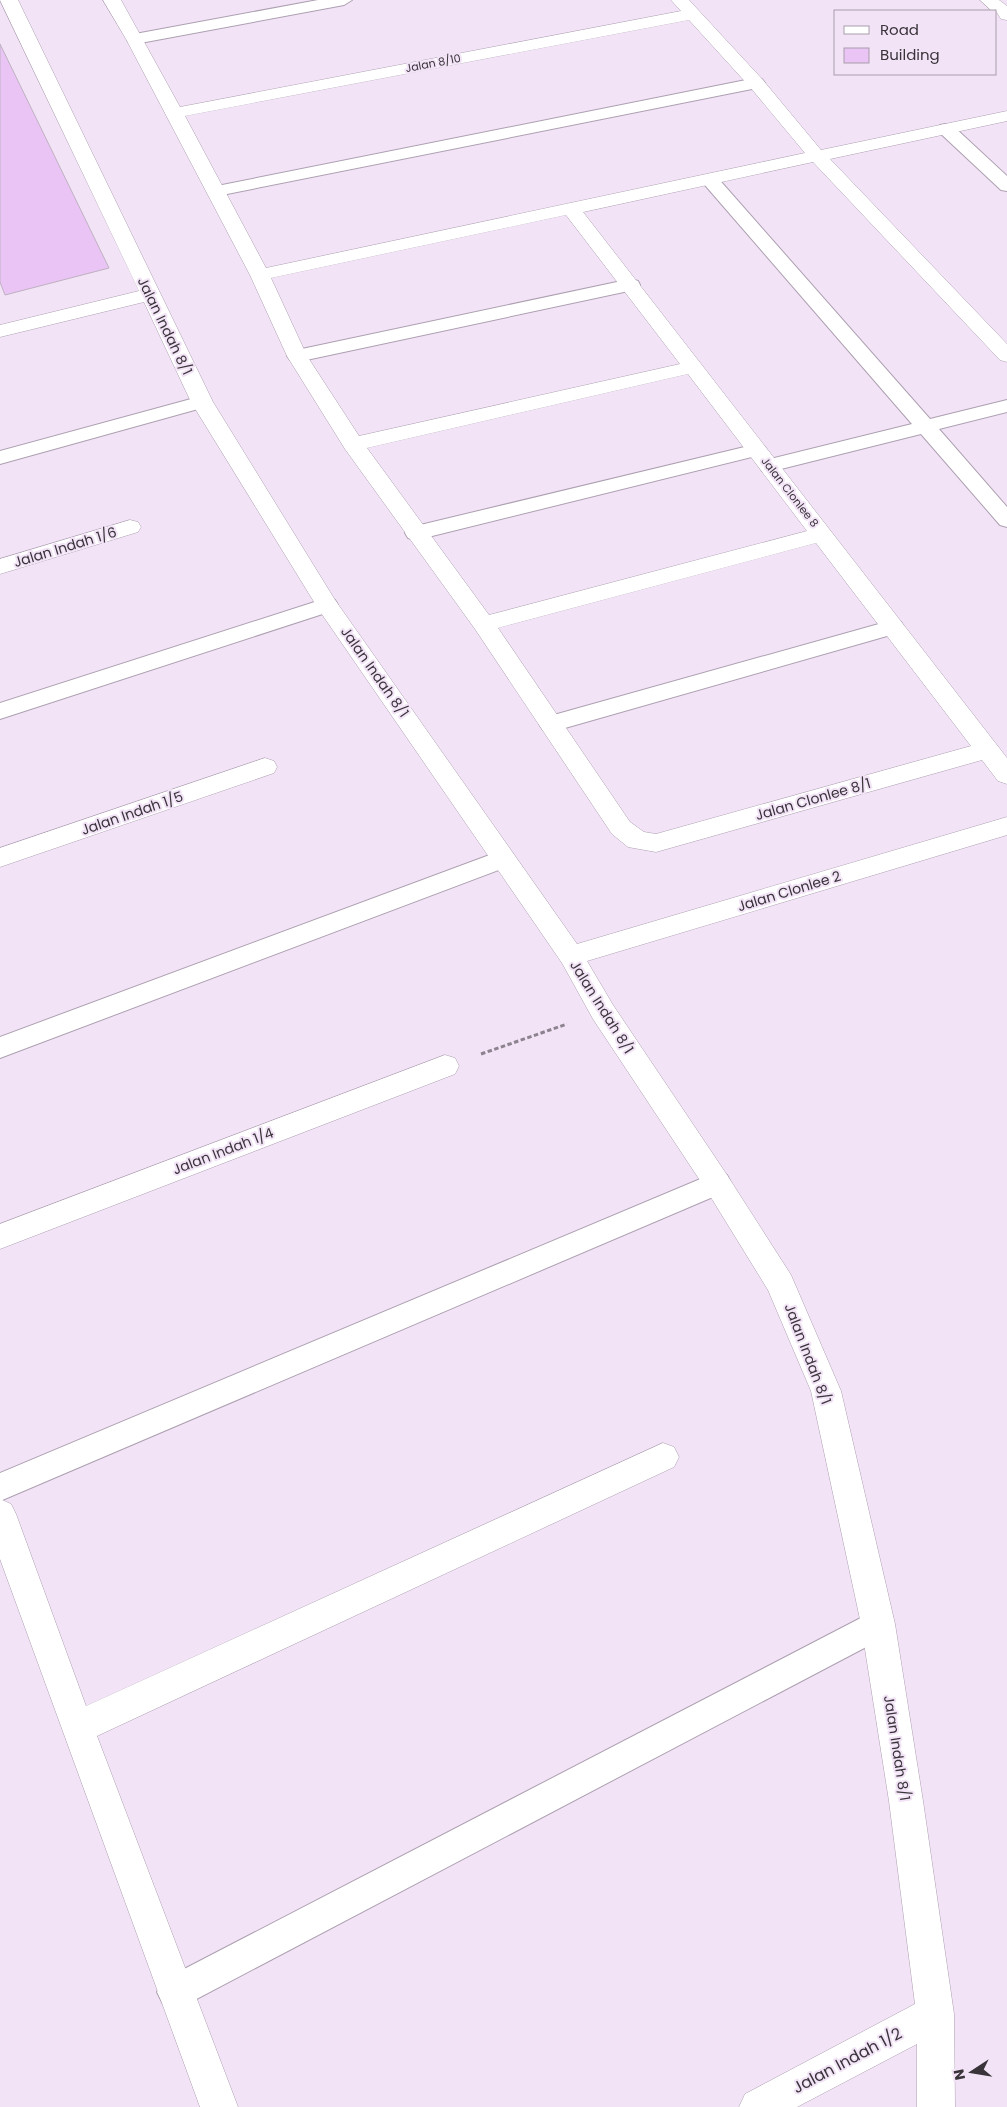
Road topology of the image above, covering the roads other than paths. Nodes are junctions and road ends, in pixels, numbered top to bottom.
1 (9, 0) edge
2 (112, 0) edge
3 (344, 0) edge
4 (680, 0) edge
5 (989, 0) edge
6 (692, 14) junction
7 (1007, 15) edge
8 (135, 39) junction
9 (756, 83) junction
10 (175, 113) junction
11 (1007, 116) edge
12 (946, 129) junction
13 (817, 156) junction
14 (710, 180) junction
15 (1007, 186) edge
16 (217, 191) junction
17 (572, 210) junction
18 (260, 275) junction
19 (631, 285) junction
20 (149, 295) junction
21 (1, 327) edge
22 (297, 356) junction
23 (1007, 356) edge
24 (693, 367) junction
25 (202, 402) junction
26 (1007, 406) edge
27 (927, 427) junction
28 (353, 444) junction
29 (0, 458) edge
30 (763, 458) junction
31 (1007, 520) edge
32 (130, 527) dead end
33 (416, 533) junction
34 (822, 534) junction
35 (0, 567) edge
36 (327, 605) junction
37 (484, 624) junction
38 (893, 627) junction
39 (0, 711) edge
40 (552, 724) junction
41 (988, 750) junction
42 (265, 768) dead end
43 (1007, 775) edge
44 (1007, 826) edge
45 (0, 858) edge
46 (503, 859) junction
47 (571, 956) junction
48 (0, 1048) edge
49 (445, 1066) road end
50 (717, 1183) junction
51 (0, 1237) edge
52 (663, 1457) dead end
53 (0, 1487) edge
54 (0, 1514) edge
55 (878, 1624) junction
56 (77, 1728) junction
57 (175, 1992) junction
58 (935, 2014) junction
59 (219, 2107) edge
60 (758, 2107) edge
61 (936, 2107) edge

1 - 20 street, Jalan Indah 8/1
2 - 8 street
3 - 8 lane
4 - 6 street
5 - 7 street
6 - 9 street
6 - 10 street, Jalan 8/10
8 - 10 street
9 - 13 street
9 - 16 lane
10 - 16 street
11 - 12 street
12 - 13 street
12 - 15 lane
13 - 14 street
13 - 23 street
14 - 17 street
14 - 27 lane
16 - 18 street
17 - 18 street
17 - 19 street, Jalan Clonlee 8
18 - 22 street
19 - 22 lane
19 - 24 street, Jalan Clonlee 8
20 - 21 street
20 - 25 street, Jalan Indah 8/1
22 - 28 street
24 - 28 street
24 - 30 street, Jalan Clonlee 8
25 - 29 lane
25 - 36 street, Jalan Indah 8/1
26 - 27 lane
27 - 30 lane
27 - 31 lane
28 - 33 street
30 - 33 lane
30 - 34 street, Jalan Clonlee 8
32 - 35 street, Jalan Indah 1/6
33 - 37 street
34 - 37 street
34 - 38 street, Jalan Clonlee 8
36 - 39 lane
36 - 46 street, Jalan Indah 8/1
37 - 40 street
38 - 40 lane
38 - 41 street, Jalan Clonlee 8
40 - 41 street, Jalan Clonlee 8/1
41 - 43 street, Jalan Clonlee 8
42 - 45 street, Jalan Indah 1/5
44 - 47 street, Jalan Clonlee 2
46 - 47 street, Jalan Indah 8/1
46 - 48 lane
47 - 50 street, Jalan Indah 8/1
49 - 51 street, Jalan Indah 1/4
50 - 53 lane
50 - 55 street, Jalan Indah 8/1
52 - 56 street
54 - 56 street
55 - 57 lane
55 - 58 street, Jalan Indah 8/1
56 - 57 street
57 - 59 street
58 - 60 street, Jalan Indah 1/2
58 - 61 street, Jalan Indah 8/1

